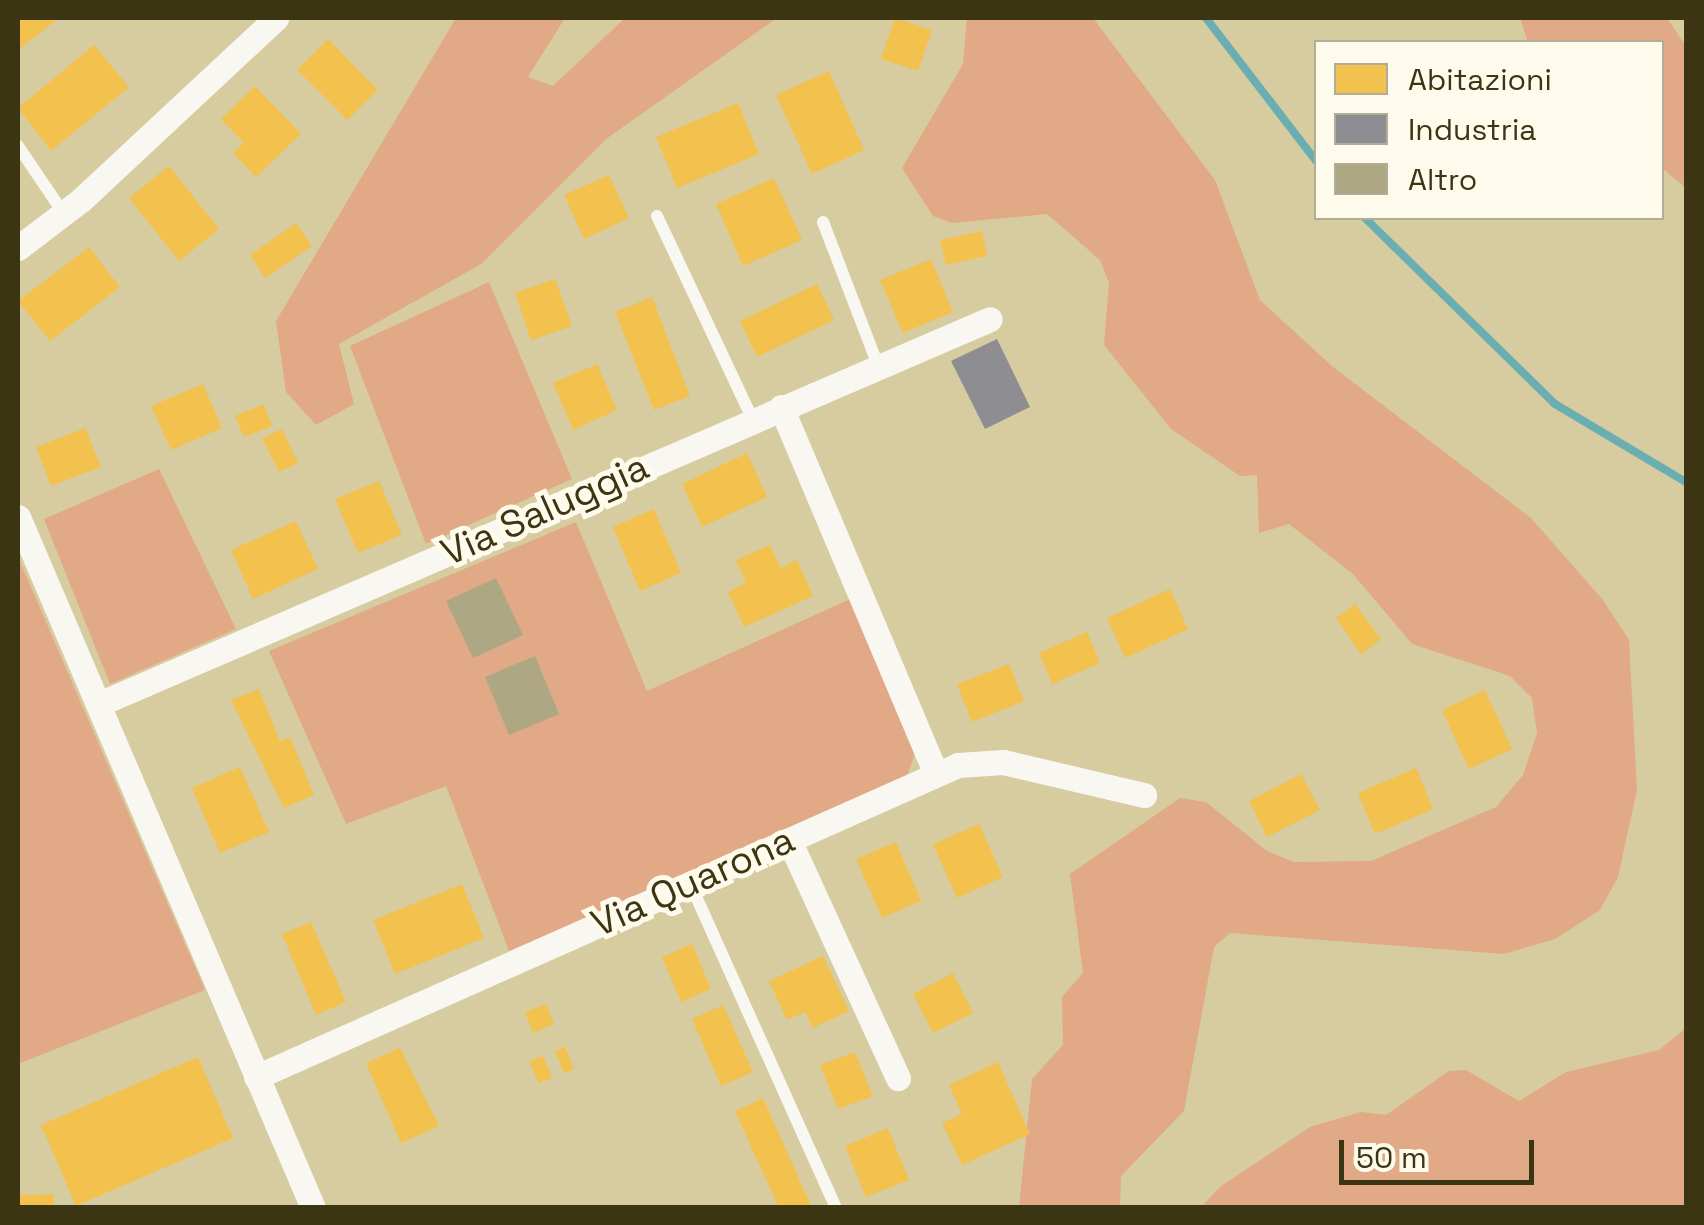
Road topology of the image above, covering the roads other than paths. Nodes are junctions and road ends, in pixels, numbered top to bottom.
1 (276, 18) edge
2 (18, 146) edge
3 (64, 214) junction
4 (657, 216) dead end
5 (823, 222) dead end
6 (18, 248) edge
7 (990, 318) dead end
8 (878, 365) junction
9 (781, 408) junction
10 (753, 420) junction
11 (18, 517) edge
12 (100, 704) junction
13 (936, 774) junction
14 (1144, 794) dead end
15 (789, 840) junction
16 (690, 883) junction
17 (256, 1077) junction
18 (898, 1078) dead end
19 (312, 1208) edge
20 (836, 1208) edge

1 - 3 street
2 - 3 lane
3 - 6 street
4 - 10 lane
5 - 8 lane
7 - 8 street, Via Saluggia
8 - 9 street, Via Saluggia
9 - 10 street, Via Saluggia
9 - 13 street
10 - 12 street, Via Saluggia
11 - 12 street
12 - 17 street
13 - 14 street, Via Quarona
13 - 15 street, Via Quarona
15 - 16 street, Via Quarona
15 - 18 street
16 - 17 street, Via Quarona
16 - 20 lane
17 - 19 street

